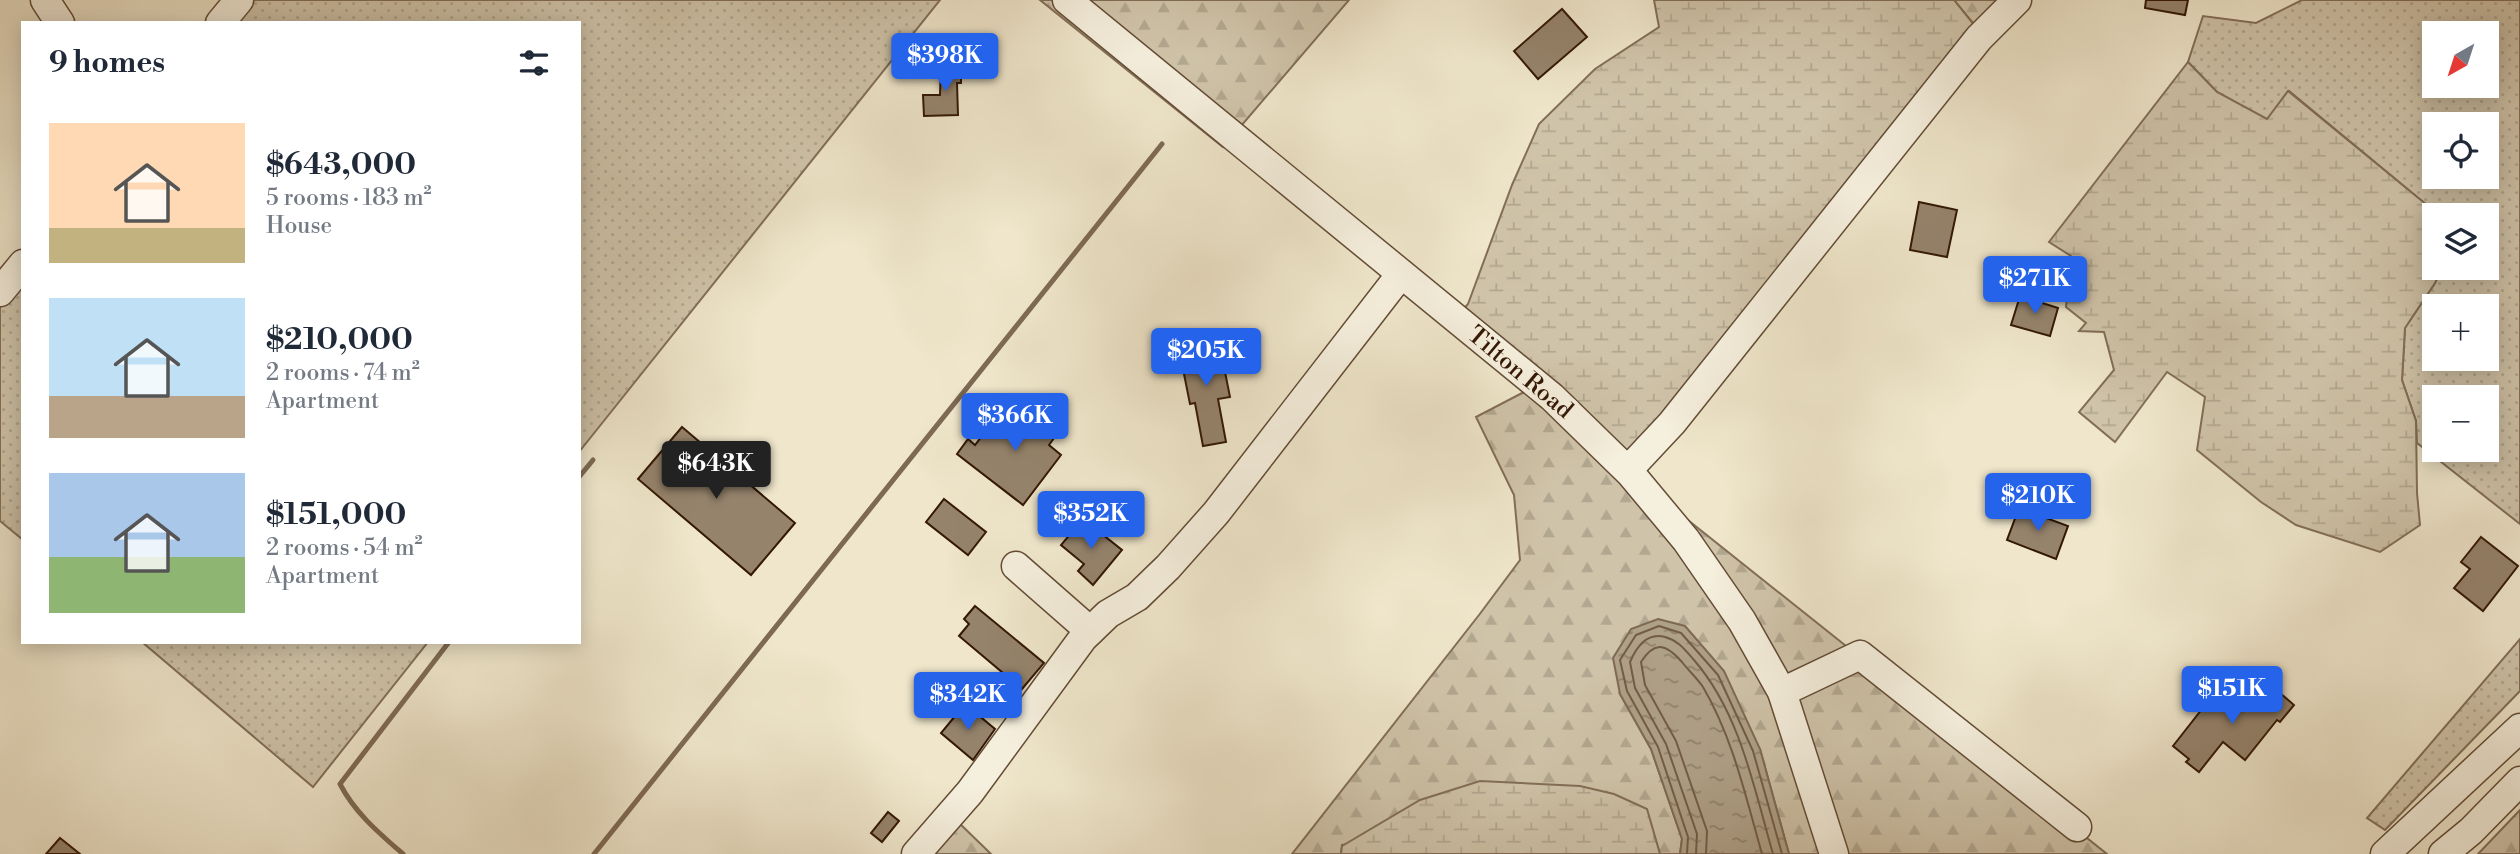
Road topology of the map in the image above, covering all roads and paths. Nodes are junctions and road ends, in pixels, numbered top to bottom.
1 (45, 0) edge
2 (239, 0) edge
3 (1067, 0) edge
4 (2017, 0) edge
5 (59, 21) edge
6 (222, 21) edge
7 (21, 266) edge
8 (1401, 274) junction
9 (0, 292) edge
10 (1628, 470) junction
11 (1016, 566) dead end
12 (1090, 631) junction
13 (1782, 692) junction
14 (2520, 728) edge
15 (2520, 780) edge
16 (2077, 827) dead end
17 (916, 854) edge
18 (1834, 854) edge
19 (2385, 854) edge
20 (2443, 854) edge

1 - 5 street
2 - 6 street
3 - 8 street, Tilton Road
4 - 10 street
7 - 9 street
8 - 10 street, Tilton Road
8 - 12 street
10 - 13 street, Tilton Road
11 - 12 street
12 - 17 street
13 - 16 street
13 - 18 street, Tilton Road
14 - 19 street
15 - 20 street

